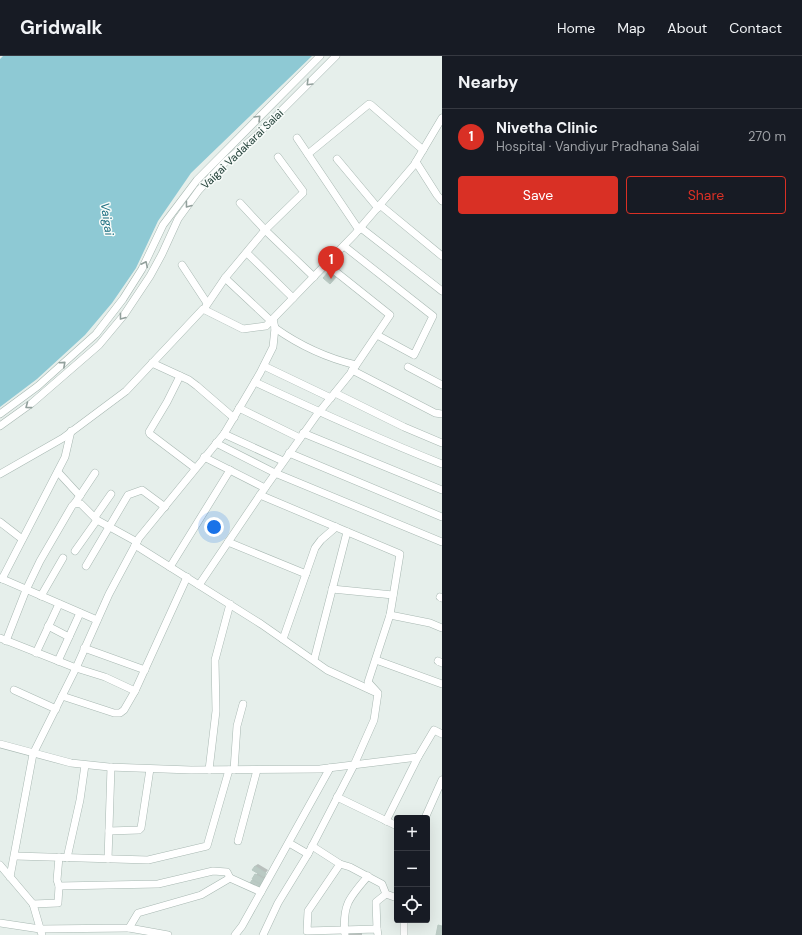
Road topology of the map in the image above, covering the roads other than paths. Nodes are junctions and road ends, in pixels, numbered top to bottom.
1 (320, 56) edge
2 (336, 56) edge
3 (442, 118) edge
4 (297, 138) dead end
5 (423, 150) junction
6 (308, 154) junction
7 (278, 157) dead end
8 (337, 159) dead end
9 (416, 162) junction
10 (442, 201) edge
11 (240, 203) dead end
12 (379, 206) junction
13 (360, 229) junction
14 (266, 230) junction
15 (344, 246) junction
16 (247, 253) junction
17 (442, 256) edge
18 (326, 264) junction
19 (182, 265) dead end
20 (314, 277) junction
21 (225, 278) junction
22 (442, 291) edge
23 (293, 298) junction
24 (205, 306) junction
25 (272, 320) junction
26 (275, 328) junction
27 (377, 335) junction
28 (152, 363) junction
29 (264, 366) junction
30 (408, 367) dead end
31 (354, 368) junction
32 (180, 376) junction
33 (255, 382) junction
34 (442, 385) edge
35 (333, 395) junction
36 (239, 408) junction
37 (319, 412) junction
38 (0, 414) edge
39 (442, 414) edge
40 (234, 418) junction
41 (0, 426) edge
42 (71, 431) junction
43 (224, 434) junction
44 (302, 435) junction
45 (216, 443) junction
46 (442, 443) edge
47 (289, 453) junction
48 (204, 457) junction
49 (283, 461) junction
50 (442, 464) edge
51 (195, 468) junction
52 (230, 470) junction
53 (58, 472) junction
54 (95, 473) dead end
55 (275, 473) junction
56 (0, 474) edge
57 (265, 488) junction
58 (442, 490) edge
59 (111, 494) dead end
60 (260, 495) junction
61 (80, 496) junction
62 (75, 504) junction
63 (165, 507) junction
64 (442, 517) edge
65 (96, 519) junction
66 (0, 522) edge
67 (336, 527) junction
68 (108, 528) junction
69 (347, 532) junction
70 (22, 539) junction
71 (228, 542) junction
72 (442, 542) edge
73 (136, 543) junction
74 (75, 552) dead end
75 (63, 558) dead end
76 (86, 566) dead end
77 (170, 567) junction
78 (306, 574) junction
79 (187, 577) junction
80 (1, 578) edge
81 (199, 585) junction
82 (332, 589) junction
83 (26, 590) junction
84 (393, 595) junction
85 (41, 596) junction
86 (59, 604) junction
87 (230, 604) junction
88 (80, 613) junction
89 (390, 614) junction
90 (97, 620) junction
91 (48, 626) junction
92 (442, 628) edge
93 (69, 637) junction
94 (3, 640) edge
95 (283, 640) junction
96 (84, 648) junction
97 (36, 653) junction
98 (314, 660) junction
99 (376, 660) junction
100 (58, 661) junction
101 (76, 668) junction
102 (145, 670) junction
103 (442, 684) edge
104 (14, 690) dead end
105 (135, 691) junction
106 (378, 693) junction
107 (62, 696) junction
108 (243, 704) dead end
109 (56, 708) junction
110 (442, 734) edge
111 (0, 744) edge
112 (33, 754) junction
113 (418, 757) junction
114 (85, 765) junction
115 (354, 765) junction
116 (111, 767) junction
117 (330, 768) junction
118 (150, 769) junction
119 (208, 770) junction
120 (232, 770) junction
121 (257, 770) junction
122 (442, 780) edge
123 (439, 794) edge
124 (337, 797) junction
125 (427, 815) edge
126 (386, 821) junction
127 (394, 825) edge
128 (109, 831) junction
129 (238, 841) dead end
130 (288, 843) junction
131 (312, 846) junction
132 (308, 854) junction
133 (15, 856) junction
134 (59, 857) junction
135 (67, 858) junction
136 (108, 859) junction
137 (340, 864) junction
138 (0, 865) edge
139 (368, 876) junction
140 (10, 877) junction
141 (230, 878) junction
142 (59, 886) junction
143 (261, 892) junction
144 (386, 894) junction
145 (394, 897) edge
146 (33, 904) junction
147 (0, 923) edge
148 (404, 923) edge
149 (128, 928) junction
150 (41, 932) edge
151 (102, 932) edge
152 (139, 932) edge
153 (345, 932) edge
154 (377, 932) edge
155 (305, 933) edge
156 (168, 935) edge
157 (234, 935) edge
158 (263, 935) edge
159 (404, 935) edge

38 -> 1 street, Vaigai Vadakarai Salai
2 -> 41 street, Vaigai Vadakarai Salai
3 - 5 street
4 - 6 street
5 - 6 street
5 - 9 street
6 - 13 street
7 - 14 street
8 - 12 street
9 - 10 street
9 - 12 street
11 - 14 street
12 - 13 street
12 - 17 street
13 - 15 street
13 - 22 street
14 - 16 street
14 - 20 street
15 - 18 street
15 - 27 street
16 - 21 street
16 - 23 street
18 - 20 street
18 - 27 street
19 - 24 street
20 - 23 street
21 - 24 street
21 - 25 street
23 - 25 street
24 - 25 street
24 - 28 street
25 - 26 street
26 - 29 street
26 - 31 street
27 - 31 street
28 - 32 street
28 - 42 street
29 - 33 street
29 - 35 street
30 - 34 street
31 - 35 street
31 - 39 street
32 - 40 street
32 - 51 street
33 - 36 street
33 - 37 street
35 - 37 street
35 - 46 street
36 - 40 street
36 - 44 street
37 - 44 street
37 - 50 street
40 - 43 street
42 - 53 street
42 - 56 street
43 - 45 street
43 - 49 street
44 - 47 street
44 - 58 street
45 - 48 street
45 - 55 street
47 - 49 street
47 - 64 street
48 - 51 street
48 - 52 street
49 - 55 street
51 - 63 street
52 - 57 street
52 - 77 street
53 - 61 street
53 - 70 street
54 - 61 street
55 - 57 street
55 - 72 street
57 - 60 street
59 - 65 street
60 - 67 street
60 - 71 street
61 - 62 street
62 - 65 street
62 - 83 street
63 - 68 street
63 - 73 street
65 - 68 street
65 - 74 street
66 - 70 street
67 - 69 street
67 - 78 street
68 - 73 street
68 - 76 street
69 - 82 street
69 - 84 street
70 - 80 street
71 - 78 street
71 - 81 street
73 - 77 street
73 - 90 street
75 - 85 street
77 - 79 street
78 - 95 street
79 - 81 street
79 - 102 street
80 - 83 street
81 - 87 street
82 - 84 street
82 - 98 street
83 - 85 street
83 - 94 street
84 - 89 street
85 - 86 street
86 - 88 street
86 - 91 street
87 - 95 street
87 - 119 street
88 - 90 street
88 - 93 street
89 - 92 street
89 - 99 street
90 - 96 street
91 - 93 street
91 - 97 street
93 - 100 street
94 - 97 street
95 - 98 street
96 - 101 street
96 - 102 street
97 - 100 street
98 - 106 street
99 - 103 street
99 - 106 street
100 - 101 street
101 - 105 street
101 - 107 street
102 - 105 street
104 - 109 street
105 - 107 street
106 - 115 street
107 - 109 street
108 - 120 street
109 - 112 street
110 - 113 street
111 - 112 street
112 - 114 street
112 - 133 street
113 - 115 street
113 - 126 street
114 - 116 street
114 - 135 street
115 - 117 street
115 - 124 street
116 - 118 street
116 - 128 street
117 - 121 street
117 - 130 street
118 - 119 street
118 - 128 street
119 - 120 street
120 - 121 street
120 - 136 street
121 - 129 street
122 - 123 street
123 - 125 street
124 - 126 street
124 - 131 street
126 - 127 street
128 - 136 street
130 - 132 street
130 - 143 street
131 - 132 street
131 - 137 street
132 - 158 street
133 - 134 street
133 - 140 street
134 - 135 street
134 - 142 street
135 - 136 street
137 - 139 street
137 - 155 street
138 - 140 street
139 - 144 street
139 - 153 street
140 - 146 street
141 - 142 street
141 - 143 street
141 - 149 street
142 - 146 street
143 - 157 street
144 - 145 street
144 - 154 street
146 - 150 street
147 - 150 street
148 - 159 street
149 - 151 street
149 - 152 street
150 - 151 street
152 - 156 street
153 - 154 street
153 - 155 street

